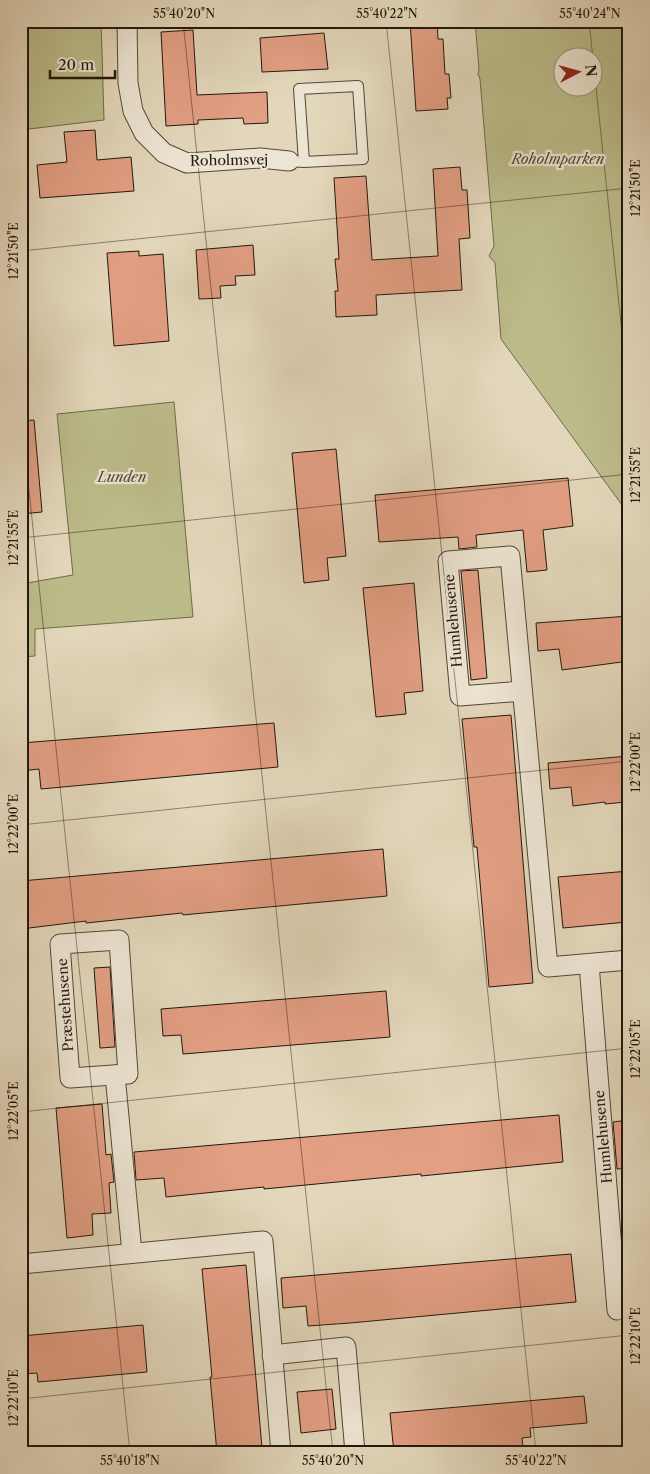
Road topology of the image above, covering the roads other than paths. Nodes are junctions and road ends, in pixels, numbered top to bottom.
1 (127, 21) edge
2 (297, 161) junction
3 (522, 690) junction
4 (629, 960) edge
5 (589, 964) junction
6 (115, 1075) junction
7 (132, 1253) junction
8 (21, 1264) edge
9 (617, 1310) dead end
10 (272, 1355) junction
11 (281, 1453) edge
12 (355, 1453) edge

1 - 2 street, Roholmsvej
2 - 2 lane
3 - 3 street, Humlehusene
3 - 5 street, Humlehusene
4 - 5 street, Humlehusene
5 - 9 street, Humlehusene
6 - 6 street, Præstehusene
6 - 7 street
7 - 8 street
7 - 10 street
10 - 11 street
10 - 12 street

